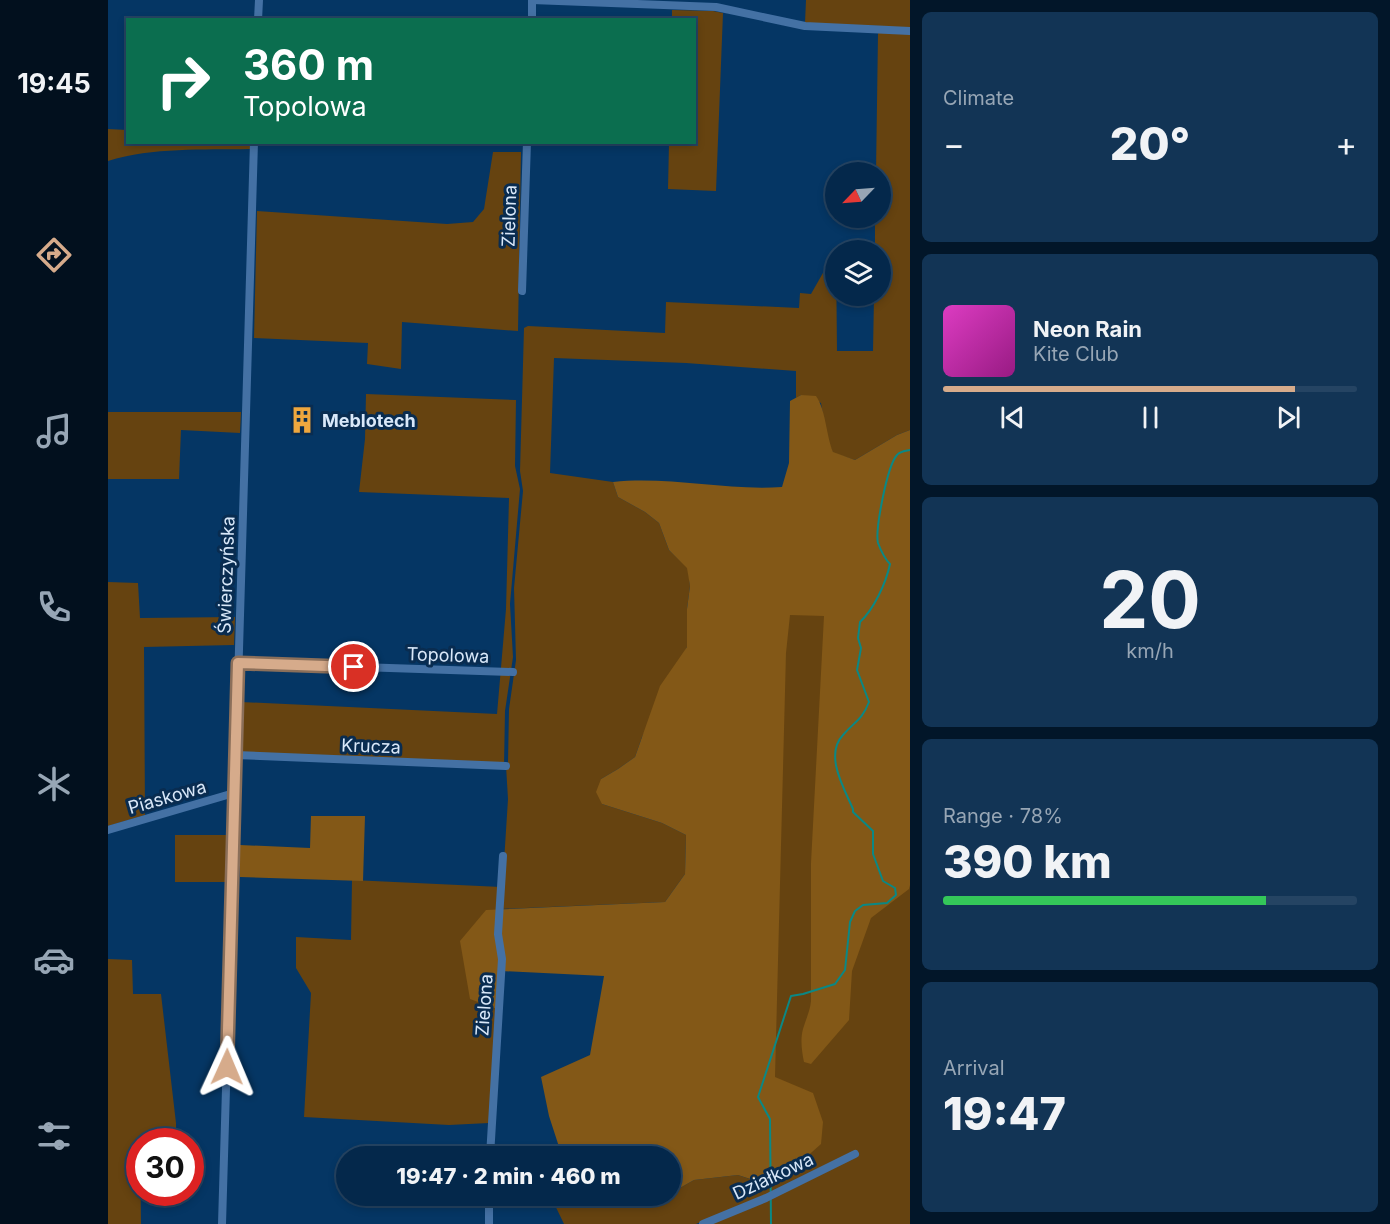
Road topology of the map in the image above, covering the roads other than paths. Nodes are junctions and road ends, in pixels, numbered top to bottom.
1 (259, 0) edge
2 (532, 0) edge
3 (258, 18) edge
4 (532, 18) edge
5 (910, 31) edge
6 (254, 144) edge
7 (527, 144) edge
8 (522, 291) dead end
9 (238, 663) junction
10 (513, 672) dead end
11 (235, 755) junction
12 (506, 766) dead end
13 (234, 793) junction
14 (108, 830) edge
15 (503, 856) dead end
16 (491, 1146) edge
17 (855, 1155) dead end
18 (489, 1206) edge
19 (222, 1224) edge
20 (489, 1224) edge
21 (704, 1224) edge

1 - 3 street
2 - 4 street
2 - 5 street
6 - 9 street, Świerczyńska
7 - 8 street, Zielona
9 - 10 street, Topolowa
9 - 11 street, Świerczyńska
11 - 12 street, Krucza
11 - 13 street, Świerczyńska
13 - 14 street, Piaskowa
13 - 19 street, Świerczyńska
15 - 16 street, Zielona
17 - 21 street, Działkowa
18 - 20 street

